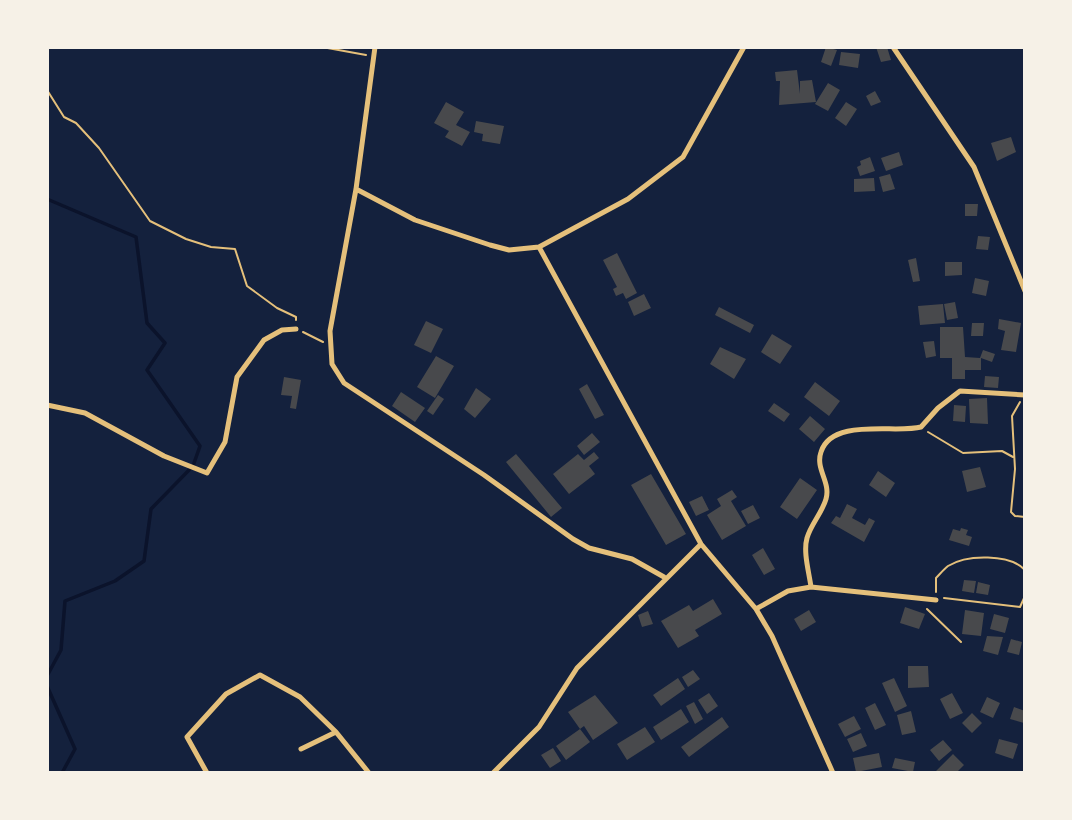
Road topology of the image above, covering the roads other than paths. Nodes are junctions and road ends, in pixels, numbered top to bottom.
1 (375, 47) edge
2 (744, 47) edge
3 (893, 47) edge
4 (356, 189) junction
5 (539, 247) junction
6 (1025, 291) edge
7 (296, 329) road end
8 (1024, 396) edge
9 (47, 405) edge
10 (701, 544) junction
11 (664, 577) junction
12 (811, 587) junction
13 (936, 600) road end
14 (756, 609) junction
15 (336, 732) junction
16 (301, 749) dead end
17 (207, 773) edge
18 (369, 773) edge
19 (493, 773) edge
20 (833, 773) edge

1 - 4 street
2 - 5 street
3 - 6 street
4 - 5 street
4 - 11 street
5 - 10 street
7 - 9 street
8 - 12 street
10 - 11 street
10 - 14 street
11 - 19 street
12 - 13 street
12 - 14 street
14 - 20 street
15 - 16 street
15 - 17 street
15 - 18 street

